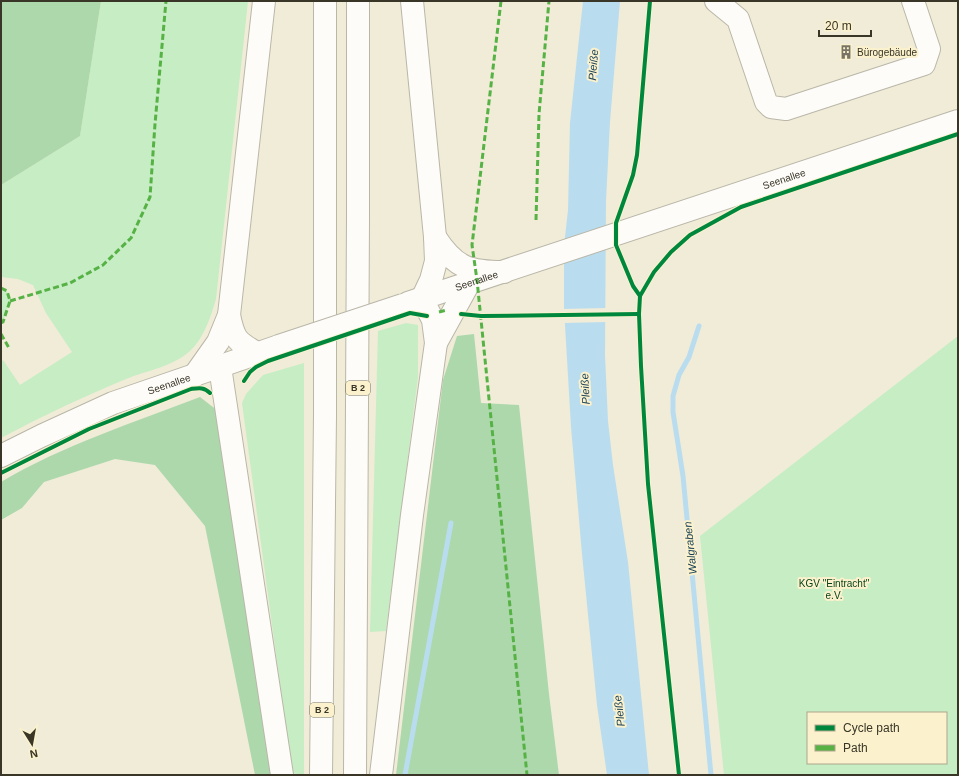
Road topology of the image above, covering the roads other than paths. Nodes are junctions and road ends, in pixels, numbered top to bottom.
1 (264, 1) edge
2 (325, 1) edge
3 (358, 1) edge
4 (412, 1) edge
5 (716, 1) edge
6 (913, 1) edge
7 (958, 121) edge
8 (435, 237) junction
9 (504, 272) junction
10 (469, 283) junction
11 (413, 302) junction
12 (229, 315) junction
13 (436, 344) junction
14 (258, 354) junction
15 (220, 367) junction
16 (194, 376) junction
17 (1, 456) edge
18 (282, 775) edge
19 (321, 775) edge
20 (355, 775) edge
21 (381, 775) edge

1 - 12 main road
2 - 19 main road, B 2
3 - 20 main road, B 2
4 - 8 main road
5 - 6 main road
7 - 9 main road, Seenallee
8 - 9 main road
8 - 11 main road
9 - 10 main road, Seenallee
10 - 11 main road, Seenallee
10 - 13 main road
11 - 13 main road
11 - 14 main road, Seenallee, bridge
12 - 14 main road
12 - 16 main road
13 - 21 main road
14 - 15 main road, Seenallee
15 - 16 main road, Seenallee
15 - 18 main road
16 - 17 main road, Seenallee

